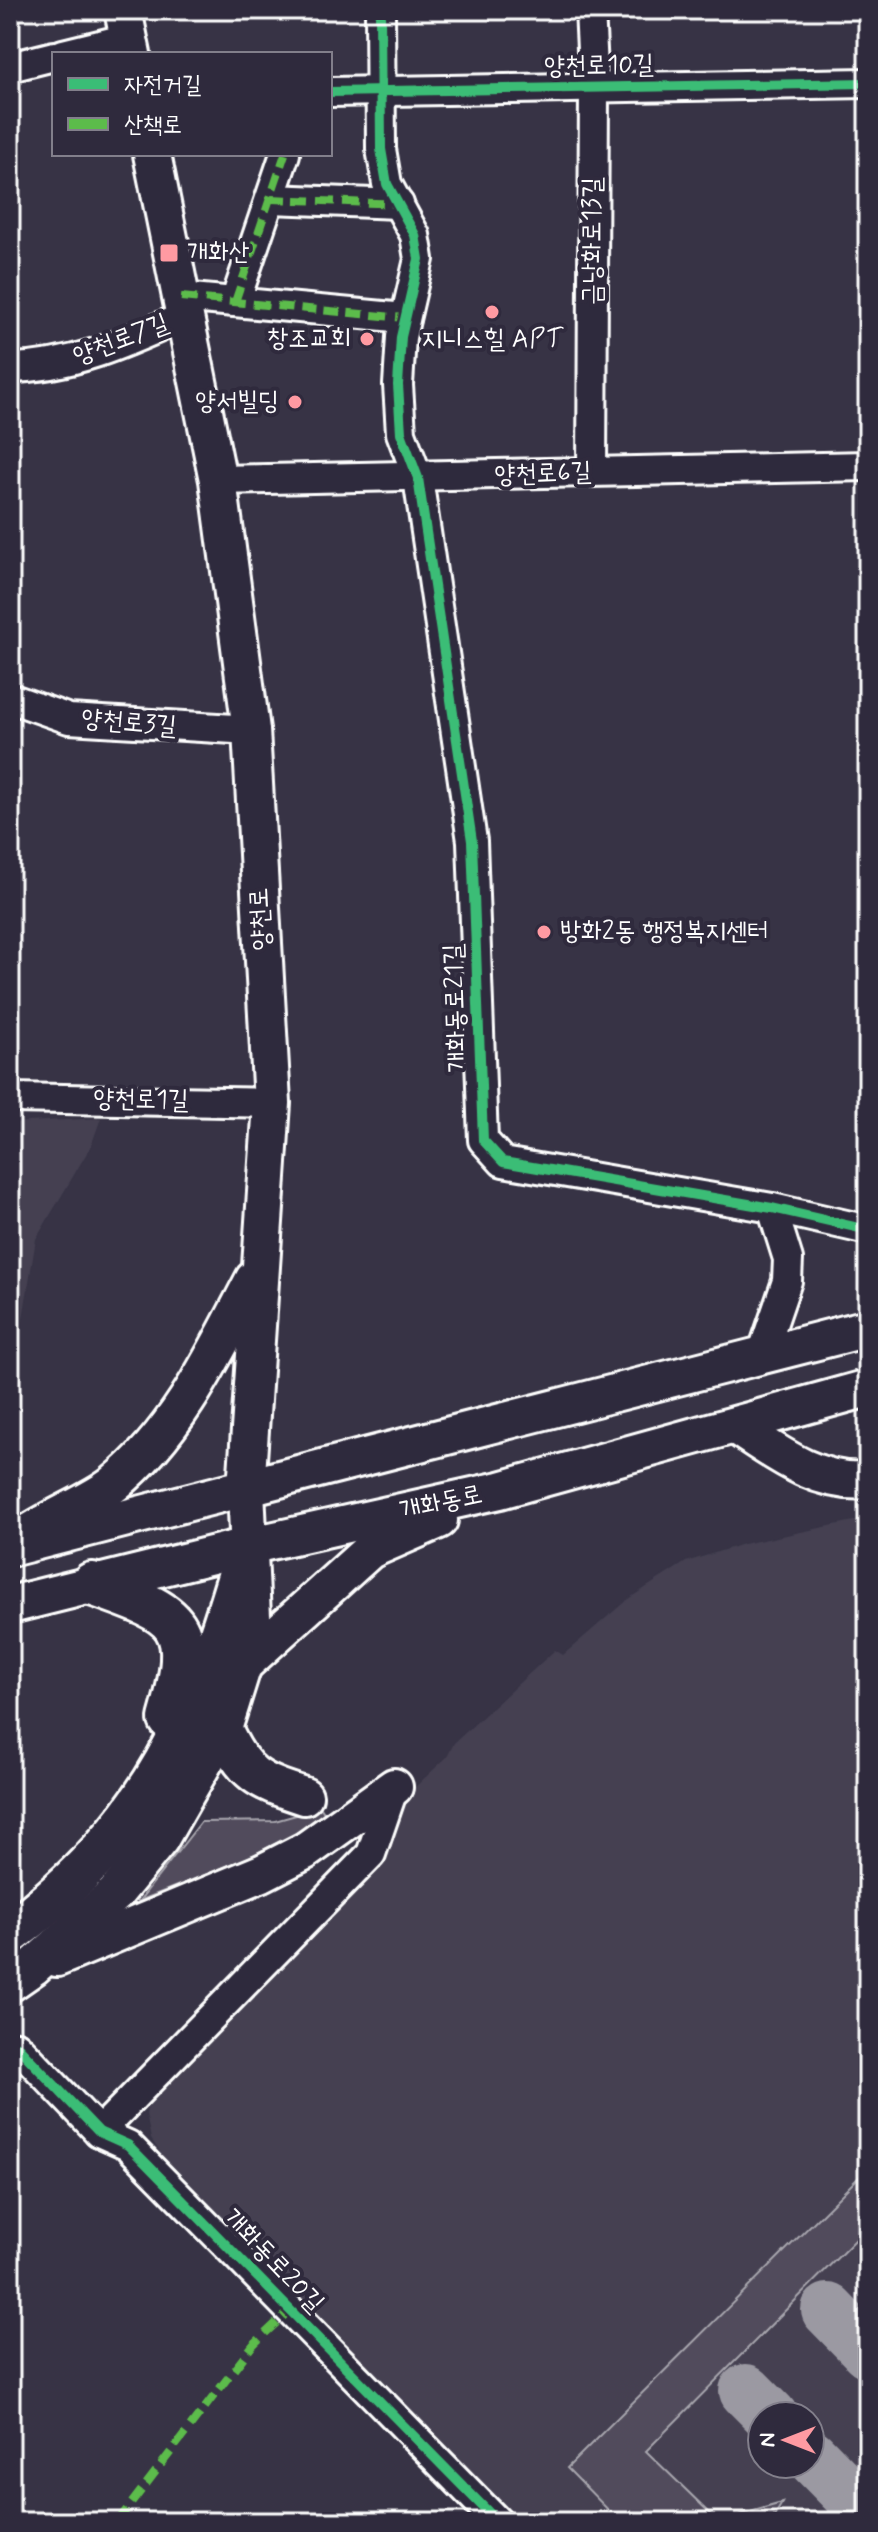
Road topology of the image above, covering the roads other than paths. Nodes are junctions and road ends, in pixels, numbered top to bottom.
1 (380, 10) edge
2 (590, 10) edge
3 (128, 34) edge
4 (70, 52) edge
5 (52, 56) edge
6 (10, 67) edge
7 (868, 83) edge
8 (594, 89) junction
9 (380, 91) junction
10 (332, 92) edge
11 (152, 156) edge
12 (284, 156) edge
13 (271, 199) junction
14 (399, 204) junction
15 (235, 302) junction
16 (183, 306) junction
17 (405, 318) junction
18 (10, 368) edge
19 (868, 466) edge
20 (592, 472) junction
21 (418, 478) junction
22 (218, 480) junction
23 (10, 698) edge
24 (251, 730) junction
25 (10, 1098) edge
26 (272, 1103) junction
27 (772, 1208) junction
28 (868, 1230) edge
29 (261, 1267) junction
30 (868, 1328) edge
31 (761, 1357) junction
32 (868, 1388) edge
33 (737, 1427) junction
34 (868, 1480) edge
35 (246, 1489) junction
36 (500, 1490) junction
37 (248, 1546) junction
38 (10, 1547) edge
39 (92, 1584) junction
40 (10, 1605) edge
41 (243, 1665) junction
42 (223, 1729) junction
43 (394, 1787) joint
44 (150, 1792) junction
45 (304, 1796) dead end
46 (10, 1933) edge
47 (22, 1975) edge
48 (10, 2049) edge
49 (99, 2132) junction
50 (498, 2522) edge

1 - 9 street, 개화동로21길
2 - 8 street, 금낭화로13길
3 - 4 street
5 - 6 street
7 - 8 street, 양천로10길
8 - 9 street, 양천로10길
8 - 20 street, 금낭화로13길
9 - 10 street, 양천로10길
9 - 14 street, 개화동로21길
11 - 16 main road, 양천로
12 - 13 street
13 - 14 street
13 - 15 street
14 - 17 street, 개화동로21길
15 - 16 street
15 - 17 street
16 - 18 street, 양천로7길
16 - 22 main road, 양천로
17 - 21 street, 개화동로21길
19 - 20 street, 양천로6길
20 - 21 street, 양천로6길
21 - 22 street, 양천로6길
21 - 27 street, 개화동로21길
22 - 24 main road, 양천로
23 - 24 street, 양천로3길
24 - 26 main road, 양천로
25 - 26 street, 양천로1길
26 - 29 main road, 양천로
27 - 28 street, 개화동로21길
27 - 31 street
29 - 35 main road, 양천로
29 - 38 main road
30 - 31 main road
31 - 35 main road
32 - 33 main road, 개화동로
33 - 34 main road
33 - 36 main road, 개화동로
35 - 37 main road, 양천로
35 - 38 main road
36 - 37 main road, 개화동로
36 - 41 main road
37 - 39 main road, 개화동로
37 - 41 main road, 양천로
37 - 44 highway
39 - 40 main road, 개화동로
39 - 44 highway
41 - 42 main road, 양천로
42 - 45 main road
42 - 47 main road, 양천로
43 - 47 main road
43 - 49 street
44 - 46 highway
48 - 49 street, 개화동로20길
49 - 50 street, 개화동로20길

